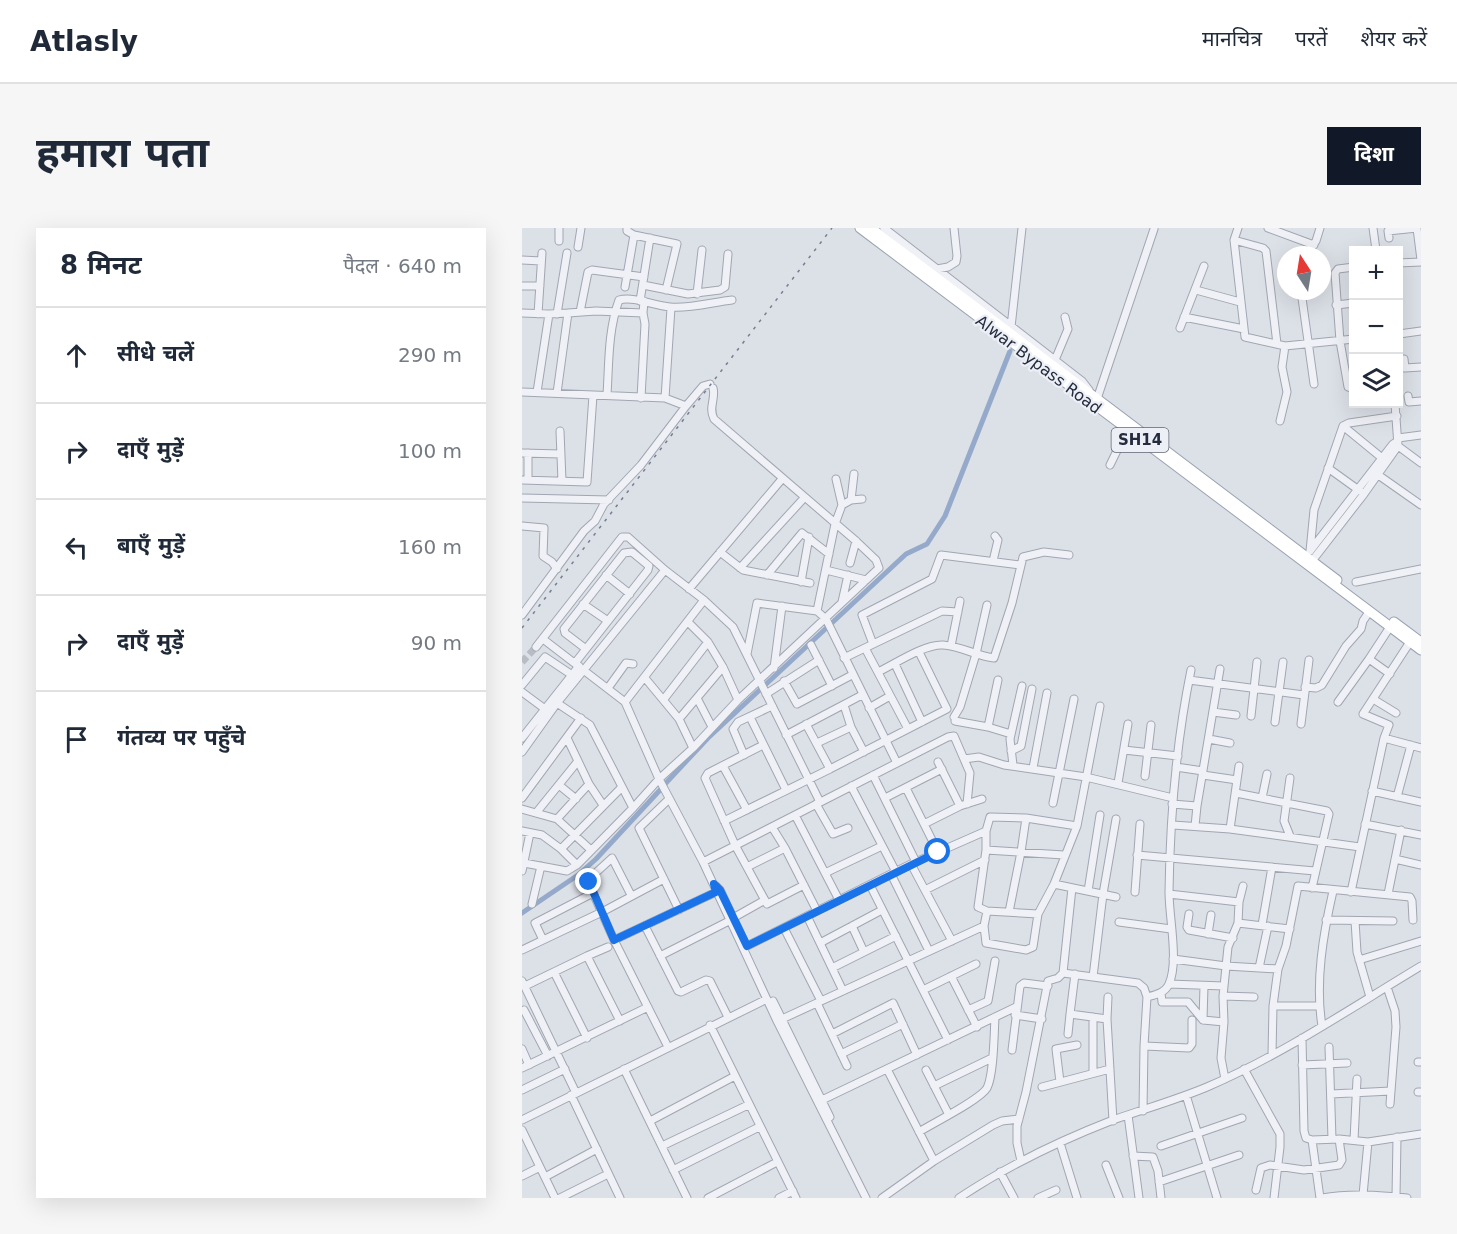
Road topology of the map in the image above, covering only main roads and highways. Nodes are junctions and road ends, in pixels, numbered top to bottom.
1 (860, 228) edge
2 (871, 228) edge
3 (1421, 642) edge
4 (1421, 650) edge

1 - 4 main road, Alwar Bypass Road / SH14
2 - 3 main road, Alwar Bypass Road / SH14

